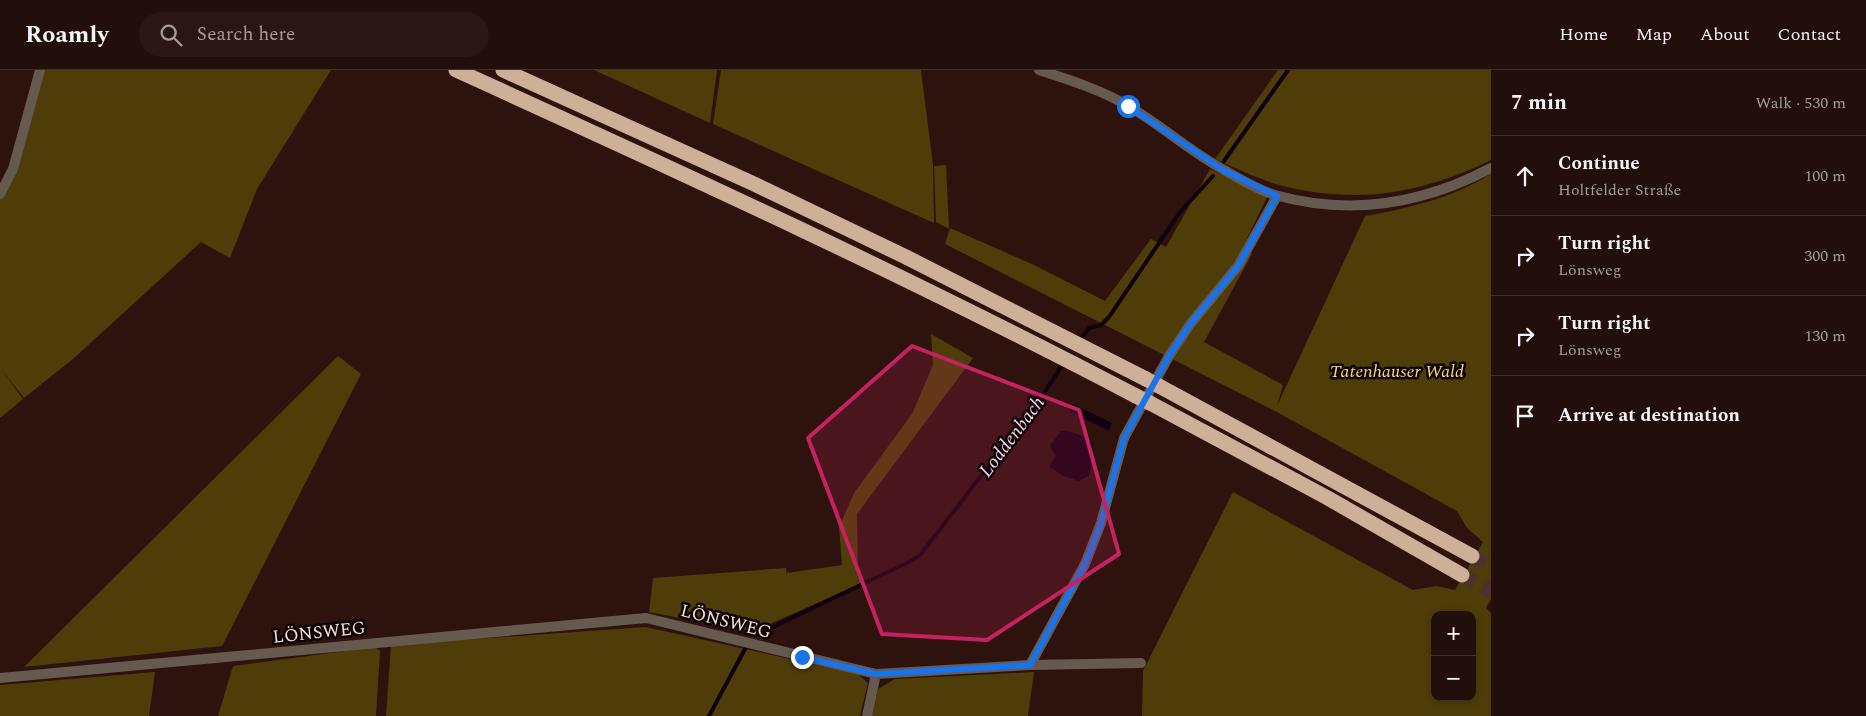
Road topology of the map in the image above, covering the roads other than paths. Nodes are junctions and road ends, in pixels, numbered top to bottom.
1 (40, 70) edge
2 (456, 70) edge
3 (503, 70) edge
4 (1039, 70) edge
5 (1491, 168) edge
6 (0, 194) edge
7 (1277, 196) junction
8 (1472, 556) tunnel mouth
9 (1462, 575) tunnel mouth
10 (1141, 663) dead end
11 (1030, 665) junction
12 (876, 674) junction
13 (0, 678) edge
14 (867, 716) edge

1 - 6 street
2 - 9 highway, bridge
3 - 8 highway
4 - 7 street
5 - 7 street
7 - 11 street
10 - 11 street, LÖNSWEG
11 - 12 street, LÖNSWEG
12 - 13 street, LÖNSWEG
12 - 14 street

